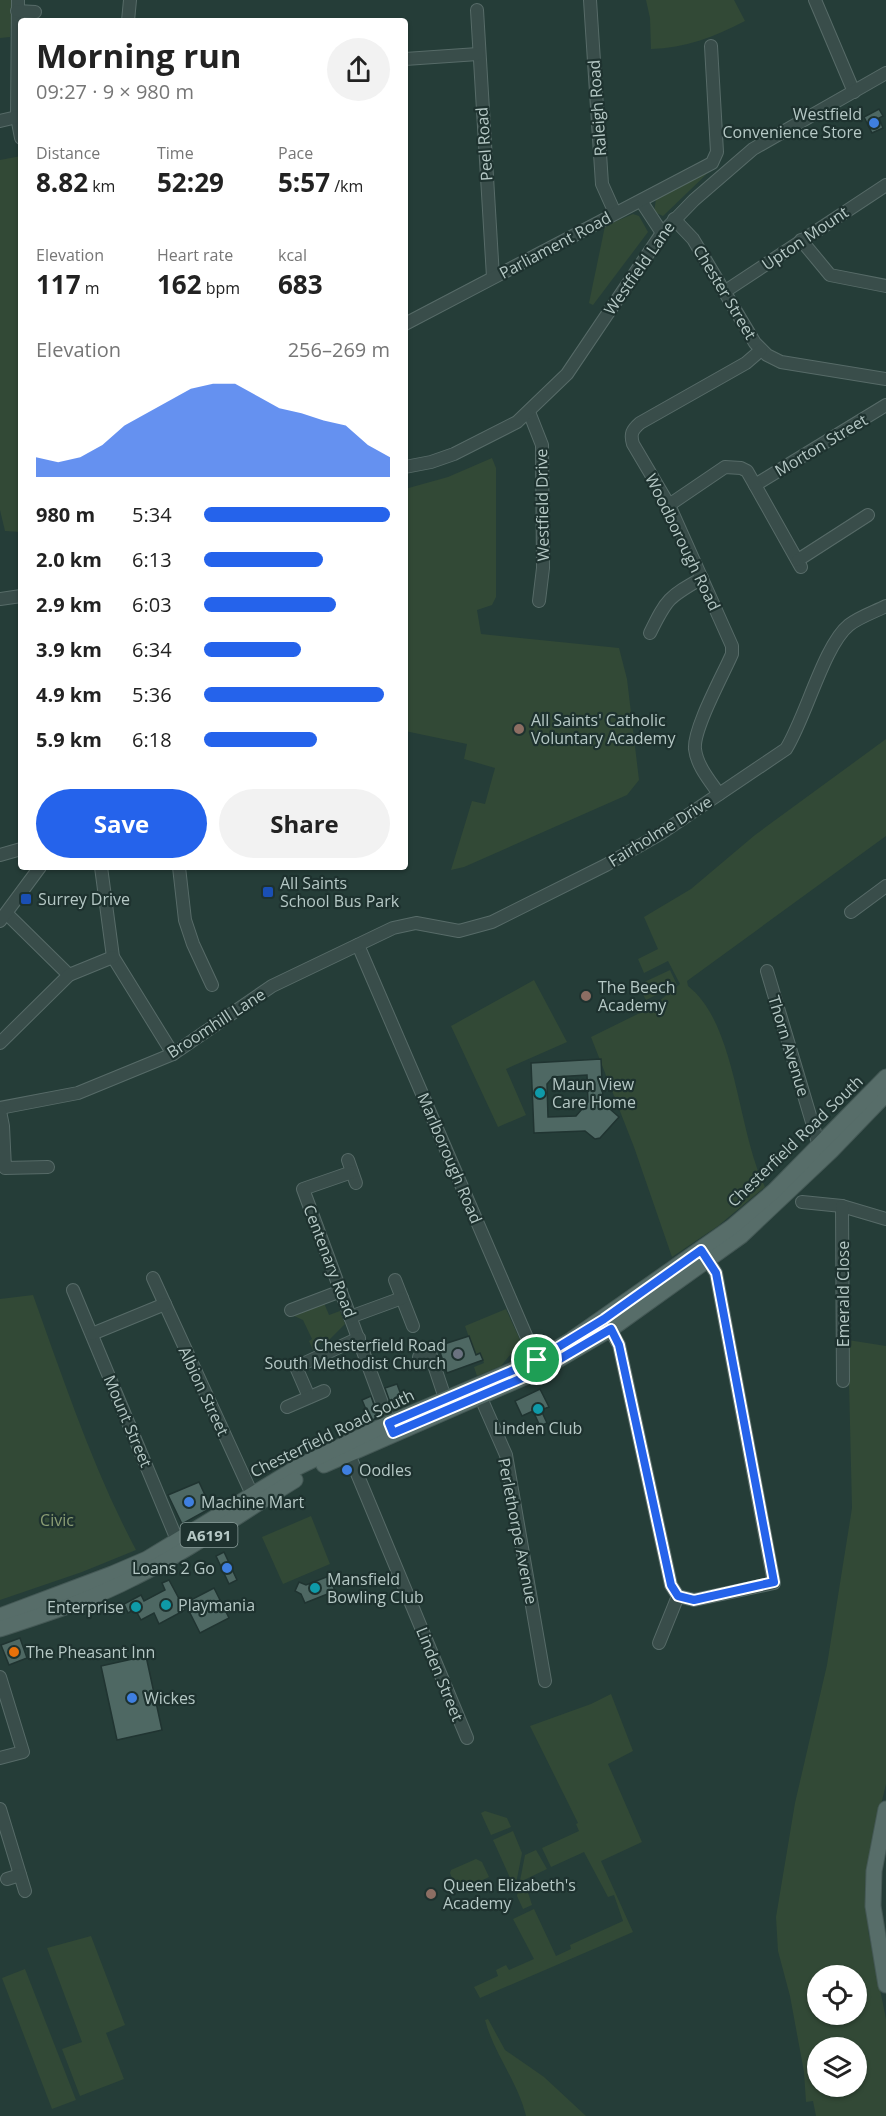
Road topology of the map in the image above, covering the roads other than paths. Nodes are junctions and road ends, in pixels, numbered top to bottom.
1 (130, 0) edge
2 (590, 0) edge
3 (815, 0) edge
4 (17, 6) edge
5 (477, 10) dead end
6 (35, 12) dead end
7 (128, 18) edge
8 (711, 46) dead end
9 (18, 49) edge
10 (478, 54) junction
11 (408, 59) edge
12 (886, 73) edge
13 (854, 92) junction
14 (18, 104) edge
15 (17, 117) junction
16 (0, 121) edge
17 (18, 122) edge
18 (886, 185) edge
19 (640, 201) junction
20 (615, 213) junction
21 (674, 219) junction
22 (662, 233) junction
23 (801, 240) junction
24 (493, 277) junction
25 (886, 286) edge
26 (724, 292) junction
27 (408, 322) edge
28 (761, 350) junction
29 (886, 379) edge
30 (886, 405) edge
31 (529, 412) junction
32 (408, 466) edge
33 (755, 485) junction
34 (669, 505) junction
35 (868, 515) dead end
36 (702, 578) junction
37 (18, 596) edge
38 (0, 599) edge
39 (539, 601) dead end
40 (886, 606) edge
41 (650, 633) dead end
42 (719, 794) junction
43 (18, 850) edge
44 (0, 855) edge
45 (38, 870) edge
46 (101, 870) edge
47 (179, 870) edge
48 (886, 886) edge
49 (851, 912) dead end
50 (4, 917) edge
51 (358, 945) junction
52 (113, 957) junction
53 (766, 971) dead end
54 (69, 975) junction
55 (212, 986) dead end
56 (0, 1042) edge
57 (173, 1054) junction
58 (886, 1077) edge
59 (886, 1094) edge
60 (0, 1110) edge
61 (826, 1147) junction
62 (48, 1167) dead end
63 (352, 1172) dead end
64 (802, 1202) dead end
65 (842, 1206) junction
66 (886, 1219) edge
67 (705, 1256) junction
68 (153, 1278) dead end
69 (394, 1280) dead end
70 (74, 1290) dead end
71 (340, 1291) junction
72 (402, 1298) junction
73 (165, 1304) junction
74 (291, 1310) dead end
75 (350, 1317) junction
76 (607, 1324) junction
77 (413, 1326) dead end
78 (92, 1334) junction
79 (359, 1338) junction
80 (419, 1357) dead end
81 (539, 1365) junction
82 (843, 1382) dead end
83 (478, 1390) junction
84 (324, 1391) dead end
85 (309, 1397) junction
86 (445, 1398) junction
87 (287, 1407) dead end
88 (391, 1428) junction
89 (347, 1448) junction
90 (254, 1499) junction
91 (179, 1546) junction
92 (678, 1596) junction
93 (0, 1616) edge
94 (0, 1629) edge
95 (659, 1643) dead end
96 (0, 1677) edge
97 (545, 1681) dead end
98 (467, 1738) dead end
99 (0, 1758) edge
100 (0, 1809) edge
101 (886, 1809) edge
102 (20, 1875) junction
103 (7, 1879) dead end
104 (25, 1891) dead end
105 (886, 1985) edge

1 - 7 street
2 - 20 street, Raleigh Road
3 - 13 street
4 - 6 street
4 - 9 street
5 - 10 street, Peel Road
8 - 19 street, Parliament Road
10 - 11 street
10 - 24 street, Peel Road
12 - 13 street, Westfield Lane
13 - 21 street, Westfield Lane
14 - 15 street
15 - 16 street
15 - 17 street
18 - 23 street, Upton Mount
19 - 20 street, Parliament Road
19 - 22 street
20 - 24 street, Parliament Road
21 - 22 street, Westfield Lane
21 - 26 street, Chester Street
22 - 31 street, Westfield Lane
23 - 25 street
23 - 26 street, Upton Mount
24 - 27 street, Parliament Road
26 - 28 street, Chester Street
28 - 29 street, Chester Street
28 - 34 street, Woodborough Road
30 - 33 street, Morton Street
31 - 32 street, Westfield Lane
31 - 39 street, Westfield Drive
33 - 34 street
33 - 35 street
34 - 36 street, Woodborough Road
36 - 41 street
36 - 42 street, Woodborough Road
37 - 38 street
40 - 42 street, Fairholme Drive
42 - 51 street, Fairholme Drive
43 - 44 street
45 - 50 street
46 - 52 street
47 - 55 street
48 - 49 street
50 - 54 street
51 - 57 street, Broomhill Lane
51 - 81 street, Marlborough Road
52 - 54 street
52 - 57 street
53 - 61 street, Thorn Avenue
54 - 56 street
57 - 60 street, Broomhill Lane
58 - 61 main road, Chesterfield Road South / A6191
59 - 61 main road, Chesterfield Road South / A6191
60 - 62 street
61 - 67 main road, Chesterfield Road South / A6191
63 - 71 street, Centenary Road
64 - 65 street
65 - 66 street
65 - 82 street, Emerald Close
67 - 76 main road, Chesterfield Road South / A6191
67 - 92 street
68 - 73 street, Albion Street
69 - 72 street
70 - 78 street, Mount Street
71 - 74 street
71 - 75 street, Centenary Road
72 - 75 street
72 - 77 street
73 - 78 street
73 - 90 street, Albion Street
75 - 79 street, Centenary Road
76 - 81 main road, Chesterfield Road South / A6191
76 - 92 street
78 - 91 street, Mount Street
79 - 85 street
79 - 88 street, Centenary Road
80 - 86 street
81 - 83 main road, Chesterfield Road South / A6191
83 - 86 main road, Chesterfield Road South / A6191
83 - 88 main road, Chesterfield Road South / A6191
83 - 97 street, Perlethorpe Avenue
84 - 85 street
85 - 87 street
86 - 88 main road, Chesterfield Road South / A6191
88 - 89 main road, Chesterfield Road South / A6191
89 - 90 main road, Chesterfield Road South / A6191
89 - 98 street, Linden Street
90 - 91 main road, Chesterfield Road South / A6191
91 - 93 main road, Chesterfield Road South / A6191
91 - 94 main road, Chesterfield Road South / A6191
92 - 95 street
96 - 99 street
100 - 102 street
101 - 105 main road
102 - 103 street
102 - 104 street

